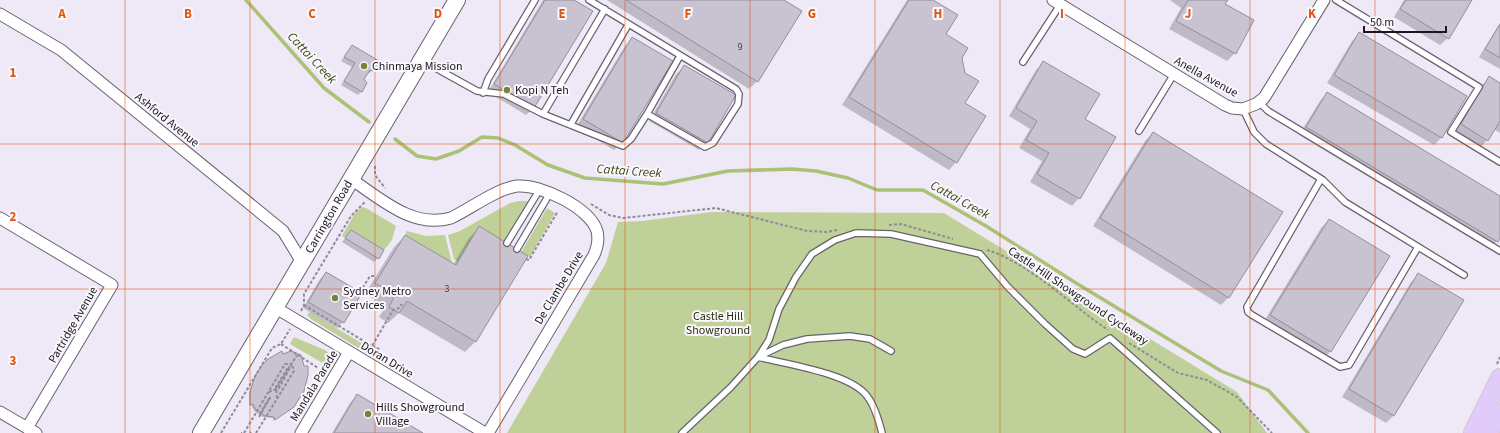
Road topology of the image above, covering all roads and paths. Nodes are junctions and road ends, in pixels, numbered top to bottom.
1 (457, 0) edge
2 (535, 0) edge
3 (589, 0) edge
4 (1324, 0) edge
5 (1336, 0) edge
6 (1057, 2) edge
7 (605, 9) junction
8 (0, 14) edge
9 (628, 25) junction
10 (680, 56) junction
11 (421, 60) junction
12 (1023, 62) dead end
13 (1174, 74) junction
14 (483, 93) junction
15 (1259, 102) junction
16 (1243, 109) junction
17 (543, 114) junction
18 (647, 114) junction
19 (571, 124) junction
20 (1139, 131) dead end
21 (1500, 162) edge
22 (351, 179) junction
23 (1321, 179) junction
24 (378, 182) dead end
25 (540, 189) junction
26 (387, 190) dead end
27 (550, 193) junction
28 (585, 200) dead end
29 (364, 205) dead end
30 (558, 211) dead end
31 (0, 218) edge
32 (887, 225) dead end
33 (839, 229) dead end
34 (958, 240) dead end
35 (507, 243) dead end
36 (1418, 247) junction
37 (517, 249) dead end
38 (985, 249) dead end
39 (1500, 251) edge
40 (526, 259) dead end
41 (302, 262) junction
42 (1464, 275) dead end
43 (375, 276) dead end
44 (360, 292) dead end
45 (402, 304) dead end
46 (276, 308) junction
47 (1112, 333) dead end
48 (1125, 341) dead end
49 (372, 346) junction
50 (381, 350) dead end
51 (891, 351) dead end
52 (349, 352) junction
53 (297, 354) junction
54 (758, 357) junction
55 (292, 364) junction
56 (318, 368) dead end
57 (1500, 378) edge
58 (275, 391) junction
59 (265, 392) dead end
60 (269, 392) junction
61 (272, 396) junction
62 (278, 400) junction
63 (0, 412) edge
64 (1500, 413) edge
65 (255, 414) junction
66 (259, 417) junction
67 (264, 420) junction
68 (32, 430) edge
69 (201, 433) edge
70 (222, 433) edge
71 (242, 433) edge
72 (256, 433) edge
73 (301, 433) edge
74 (487, 433) edge
75 (682, 433) edge
76 (882, 433) edge
77 (1217, 433) edge
78 (1272, 433) edge
79 (1473, 433) edge
80 (1488, 433) edge

1 - 11 main road, Carrington Road
2 - 14 lane
3 - 7 lane
4 - 15 street, Anella Avenue
5 - 21 lane
6 - 12 lane
6 - 13 street, Anella Avenue
7 - 9 lane
7 - 17 lane
8 - 41 street, Ashford Avenue
9 - 10 lane
9 - 19 lane
10 - 18 lane
10 - 18 lane
11 - 14 lane
11 - 22 main road, Carrington Road
13 - 16 street, Anella Avenue
13 - 20 lane
14 - 17 lane
15 - 16 street, Anella Avenue
15 - 39 lane
16 - 23 lane
17 - 19 lane
18 - 19 lane
22 - 25 street, De Clambe Drive
22 - 41 main road, Carrington Road
23 - 36 lane
23 - 36 lane
24 - 26 path
25 - 27 street, De Clambe Drive
25 - 35 lane
27 - 37 lane
27 - 74 street, De Clambe Drive
28 - 33 path
29 - 49 path
30 - 40 path
31 - 68 street, Partridge Avenue
32 - 34 path
36 - 42 lane
38 - 47 path, Castle Hill Showground Cycleway
41 - 46 main road, Carrington Road
43 - 44 path
45 - 49 path
46 - 52 street, Doran Drive
46 - 69 main road, Carrington Road
48 - 78 path, Castle Hill Showground Cycleway
49 - 50 path
51 - 54 lane
52 - 73 street, Mandala Parade
52 - 74 street, Doran Drive
53 - 55 path
53 - 56 path
53 - 70 path
54 - 75 lane
54 - 76 lane
54 - 77 lane
55 - 58 path
55 - 60 path
55 - 62 path
57 - 79 main road
58 - 60 path
58 - 62 path
59 - 61 path
60 - 65 path
61 - 62 path
61 - 66 path
62 - 67 path
63 - 68 street
64 - 80 main road
65 - 66 path
65 - 71 path
66 - 67 path
67 - 72 path

